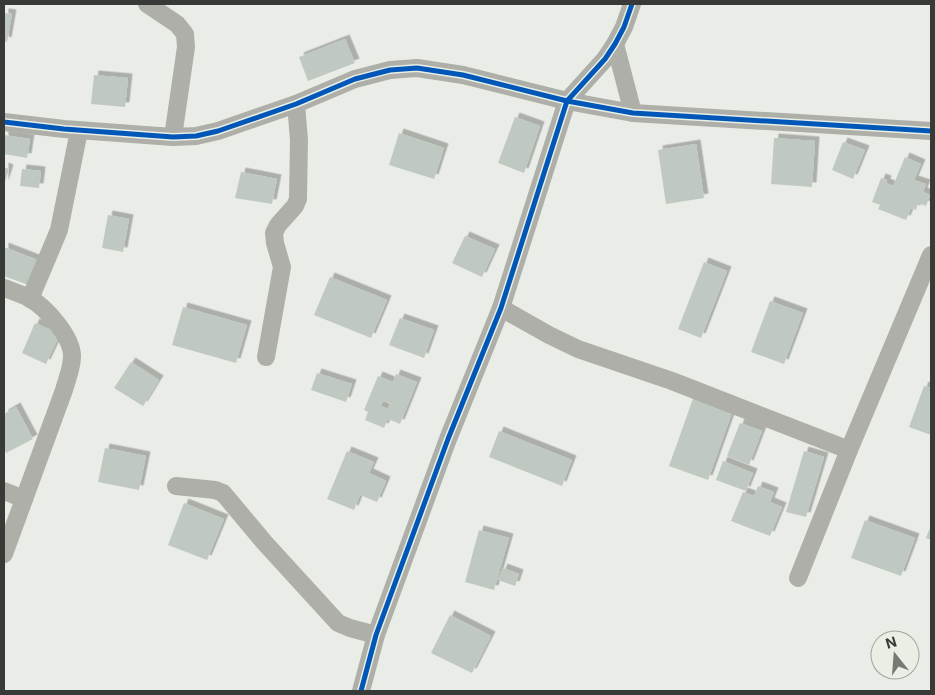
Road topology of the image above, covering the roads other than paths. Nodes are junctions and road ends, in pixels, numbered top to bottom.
1 (147, 4) edge
2 (632, 4) edge
3 (615, 44) junction
4 (567, 101) junction
5 (296, 104) junction
6 (633, 113) junction
7 (4, 122) edge
8 (78, 130) junction
9 (931, 131) edge
10 (173, 137) junction
11 (931, 258) edge
12 (4, 288) edge
13 (30, 299) junction
14 (501, 308) junction
15 (266, 357) dead end
16 (849, 450) junction
17 (176, 486) dead end
18 (4, 491) edge
19 (24, 500) junction
20 (4, 554) edge
21 (798, 578) dead end
22 (376, 635) junction
23 (361, 691) edge

1 - 10 street
2 - 3 street
3 - 4 street
3 - 6 street
4 - 5 street
4 - 6 street
4 - 14 street
5 - 10 street
5 - 15 street
6 - 9 street
7 - 8 street
8 - 10 street
8 - 13 street
11 - 16 street
12 - 13 street
13 - 19 street
14 - 16 street
14 - 22 street
16 - 21 street
17 - 22 street
18 - 19 street
19 - 20 street
22 - 23 street

